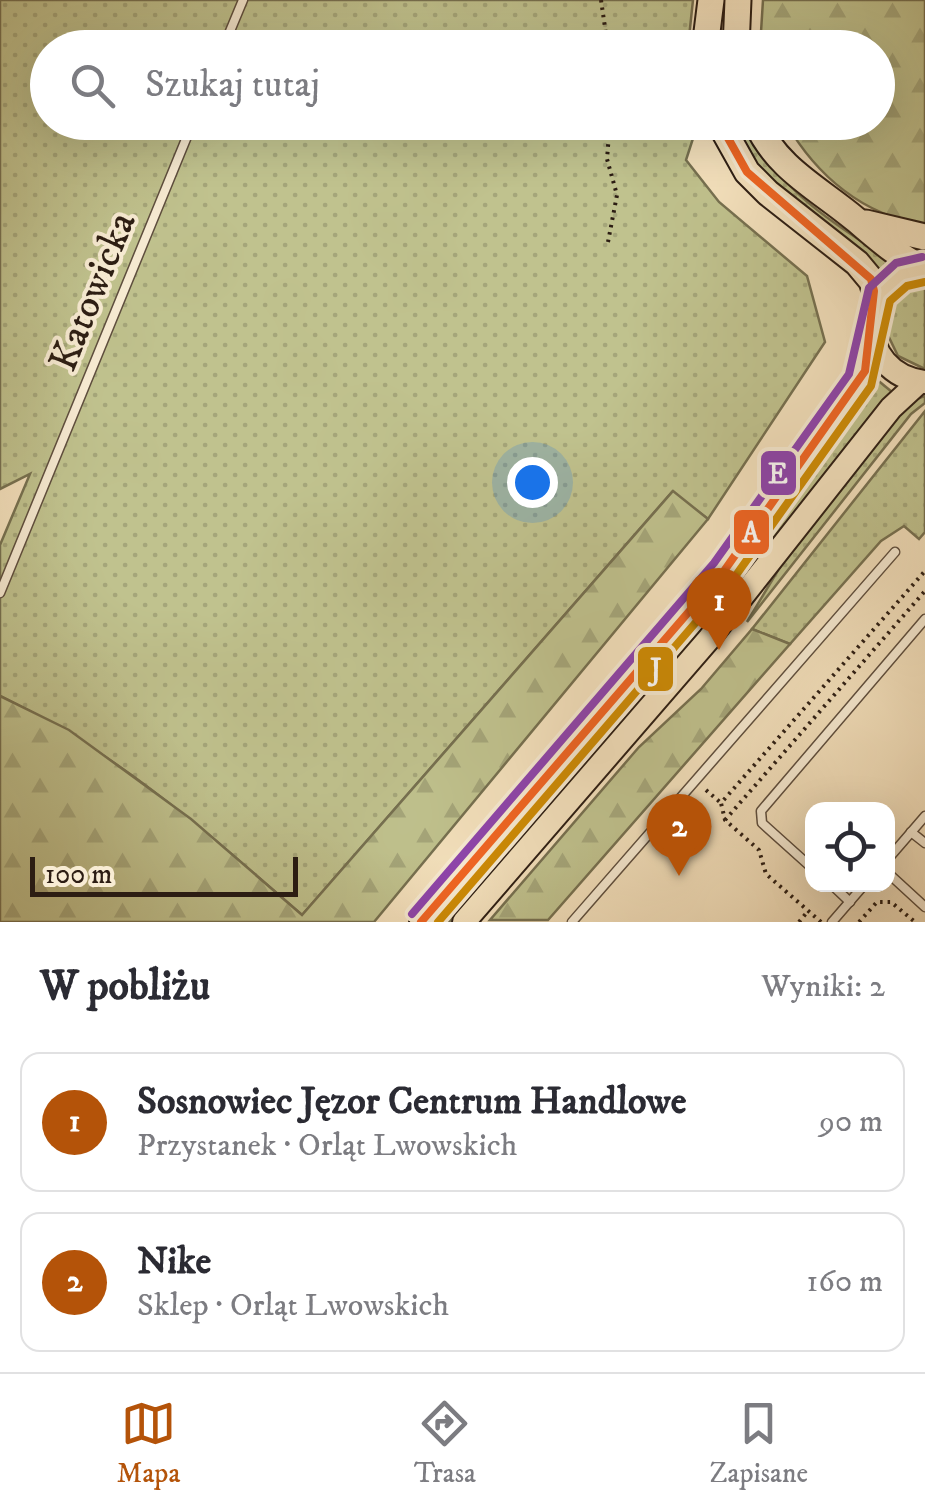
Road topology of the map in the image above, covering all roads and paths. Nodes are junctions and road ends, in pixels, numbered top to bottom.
1 (243, 0) edge
2 (601, 0) edge
3 (711, 0) edge
4 (738, 0) edge
5 (230, 30) edge
6 (605, 30) edge
7 (708, 30) edge
8 (737, 30) edge
9 (185, 140) edge
10 (609, 140) edge
11 (729, 140) edge
12 (769, 140) edge
13 (856, 220) junction
14 (925, 237) edge
15 (608, 242) dead end
16 (925, 269) edge
17 (877, 298) junction
18 (873, 345) junction
19 (922, 382) edge
20 (895, 552) dead end
21 (925, 571) edge
22 (925, 591) edge
23 (0, 593) edge
24 (925, 619) edge
25 (925, 816) edge
26 (725, 820) junction
27 (912, 832) junction
28 (925, 843) edge
29 (895, 851) edge
30 (805, 862) edge
31 (895, 880) edge
32 (839, 892) edge
33 (858, 892) edge
34 (850, 902) junction
35 (925, 907) edge
36 (808, 911) junction
37 (421, 922) edge
38 (464, 922) edge
39 (572, 922) edge
40 (799, 922) edge
41 (821, 922) edge
42 (832, 922) edge
43 (859, 922) edge
44 (915, 922) edge

1 - 5 lane
2 - 6 path
3 - 7 highway
4 - 8 highway
9 - 23 lane, Katowicka
10 - 15 path
11 - 17 highway
12 - 13 highway
13 - 14 highway
13 - 16 highway
16 - 17 main road
17 - 18 main road
18 - 19 main road
18 - 37 main road
19 - 38 main road
20 - 39 lane
21 - 26 path
22 - 26 path
24 - 30 lane
25 - 27 lane
26 - 36 path
27 - 28 lane
27 - 29 lane
31 - 35 lane
32 - 34 lane
33 - 34 lane
34 - 42 lane
36 - 40 path
36 - 41 path
43 - 44 path

